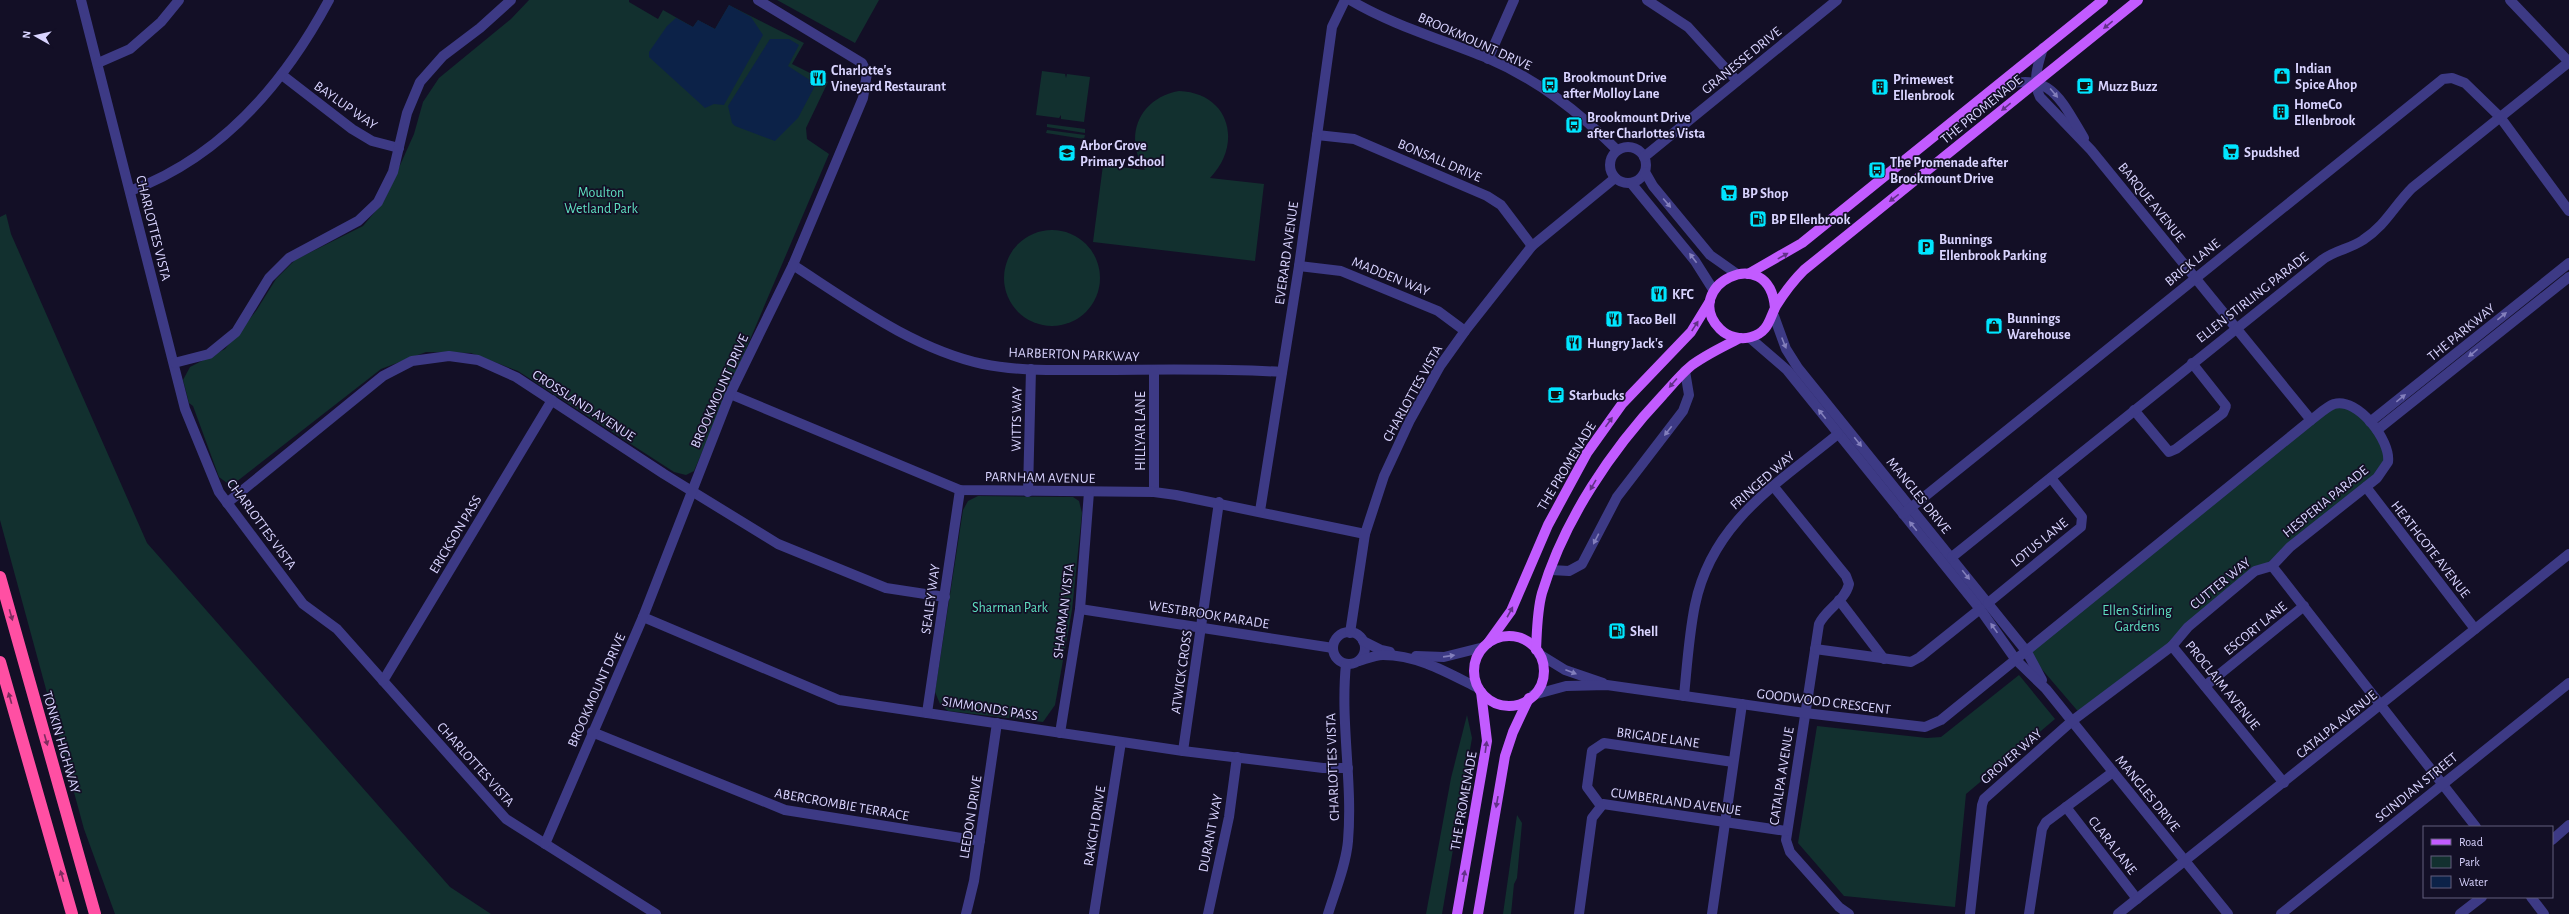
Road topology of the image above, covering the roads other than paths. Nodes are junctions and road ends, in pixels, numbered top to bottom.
1 (81, 0) edge
2 (179, 0) edge
3 (329, 0) edge
4 (511, 0) edge
5 (758, 0) edge
6 (1345, 0) edge
7 (1350, 0) edge
8 (1514, 0) edge
9 (1647, 0) edge
10 (1836, 0) edge
11 (2103, 0) edge
12 (2138, 0) edge
13 (2510, 0) edge
14 (2043, 48) junction
15 (1488, 59) junction
16 (2569, 62) edge
17 (98, 63) junction
18 (282, 75) junction
19 (1737, 81) junction
20 (2036, 83) junction
21 (1992, 89) junction
22 (2500, 117) junction
23 (1317, 135) junction
24 (399, 148) junction
25 (1617, 150) junction
26 (1644, 157) junction
27 (1645, 172) junction
28 (1615, 178) junction
29 (1632, 183) junction
30 (130, 191) junction
31 (2569, 211) edge
32 (1532, 246) junction
33 (2569, 263) edge
34 (793, 265) junction
35 (1299, 266) junction
36 (1737, 274) junction
37 (1748, 274) junction
38 (2569, 277) edge
39 (2195, 278) junction
40 (1714, 291) junction
41 (1710, 301) junction
42 (1774, 312) junction
43 (2236, 328) junction
44 (1465, 330) junction
45 (1745, 338) junction
46 (174, 363) junction
47 (2192, 363) junction
48 (1031, 370) junction
49 (1154, 370) junction
50 (1685, 371) junction
51 (1282, 372) junction
52 (1796, 382) junction
53 (1812, 384) junction
54 (730, 394) junction
55 (552, 400) junction
56 (2134, 410) junction
57 (2311, 420) junction
58 (2374, 426) junction
59 (1838, 434) junction
60 (2051, 478) junction
61 (1774, 487) junction
62 (2366, 487) junction
63 (691, 490) junction
64 (960, 490) junction
65 (1028, 492) junction
66 (1089, 492) junction
67 (1154, 492) junction
68 (1219, 502) junction
69 (227, 503) junction
70 (1260, 511) junction
71 (1908, 511) junction
72 (1365, 534) junction
73 (2569, 554) edge
74 (1952, 557) junction
75 (2272, 566) junction
76 (1551, 570) junction
77 (0, 577) edge
78 (945, 597) junction
79 (1839, 600) junction
80 (1984, 606) junction
81 (2304, 606) junction
82 (1080, 609) junction
83 (643, 617) junction
84 (1201, 626) junction
85 (2475, 629) junction
86 (1350, 633) junction
87 (1363, 641) junction
88 (1486, 645) junction
89 (2172, 646) junction
90 (1333, 648) junction
91 (1815, 649) junction
92 (1537, 652) junction
93 (2026, 652) junction
94 (1382, 653) junction
95 (1884, 659) junction
96 (2016, 660) junction
97 (1359, 661) junction
98 (0, 662) edge
99 (1346, 664) junction
100 (384, 681) junction
101 (2569, 683) edge
102 (1607, 685) junction
103 (2205, 686) junction
104 (2046, 689) junction
105 (1480, 690) junction
106 (1684, 696) junction
107 (1531, 697) junction
108 (1742, 704) junction
109 (2381, 706) junction
110 (927, 713) junction
111 (1805, 713) junction
112 (2072, 721) junction
113 (997, 723) junction
114 (592, 732) junction
115 (1060, 733) junction
116 (1121, 742) junction
117 (1184, 751) junction
118 (1237, 757) junction
119 (1733, 762) junction
120 (1348, 768) junction
121 (2113, 772) junction
122 (2284, 783) junction
123 (2442, 784) junction
124 (1601, 806) junction
125 (2066, 807) junction
126 (1724, 822) junction
127 (2569, 825) edge
128 (2475, 826) edge
129 (1786, 831) junction
130 (2553, 839) edge
131 (980, 841) junction
132 (545, 844) junction
133 (2185, 861) junction
134 (82, 868) junction
135 (2481, 898) edge
136 (2531, 898) edge
137 (2137, 900) junction
138 (72, 914) edge
139 (95, 914) edge
140 (98, 914) edge
141 (656, 914) edge
142 (966, 914) edge
143 (1094, 914) edge
144 (1208, 914) edge
145 (1328, 914) edge
146 (1457, 914) edge
147 (1478, 914) edge
148 (1579, 914) edge
149 (1712, 914) edge
150 (1846, 914) edge
151 (1849, 914) edge
152 (1970, 914) edge
153 (2029, 914) edge
154 (2118, 914) edge
155 (2228, 914) edge
156 (2281, 914) edge
157 (2460, 914) edge
158 (2544, 914) edge

1 - 17 street, CHARLOTTES VISTA
2 - 17 street
3 - 18 street
4 - 24 street
5 - 34 street, BROOKMOUNT DRIVE
6 - 23 street, EVERARD AVENUE
7 - 15 street, BROOKMOUNT DRIVE
8 - 15 street
9 - 19 street
10 - 19 street, GRANESSE DRIVE
11 - 14 main road, THE PROMENADE
12 -> 20 main road, THE PROMENADE
13 - 16 street
14 - 20 street
14 - 21 main road, THE PROMENADE
15 - 25 street, BROOKMOUNT DRIVE
16 - 22 street, ELLEN STIRLING PARADE
17 - 30 street, CHARLOTTES VISTA
18 - 24 street, BAYLUP WAY
18 - 30 street
19 - 26 street, GRANESSE DRIVE
20 - 21 street, BARQUE AVENUE
20 - 39 street, BARQUE AVENUE
20 -> 42 main road, THE PROMENADE
37 -> 21 main road, THE PROMENADE
22 - 31 street, BRICK LANE
22 - 39 street, BRICK LANE
22 - 43 street, ELLEN STIRLING PARADE
23 - 32 street, BONSALL DRIVE
23 - 35 street, EVERARD AVENUE
24 - 46 street
25 - 26 street
25 - 28 street
26 - 27 street
27 - 29 street
27 -> 36 street
28 - 29 street
28 - 32 street, CHARLOTTES VISTA
40 -> 29 street
30 - 46 street, CHARLOTTES VISTA
32 - 44 street, CHARLOTTES VISTA
58 -> 33 street, THE PARKWAY
34 - 48 street, HARBERTON PARKWAY
34 - 54 street, BROOKMOUNT DRIVE
35 - 44 street, MADDEN WAY
35 - 51 street, EVERARD AVENUE
36 - 37 main road
36 - 40 main road
37 - 42 main road
38 -> 58 street, THE PARKWAY
39 - 43 street, BARQUE AVENUE
39 - 71 street, BRICK LANE
40 - 41 main road
41 - 45 main road
88 -> 41 main road, THE PROMENADE
42 - 45 main road
42 -> 53 street, MANGLES DRIVE
43 - 47 street, ELLEN STIRLING PARADE
43 - 57 street, BARQUE AVENUE
44 - 72 street, CHARLOTTES VISTA
45 - 50 main road
45 - 52 street, MANGLES DRIVE
46 - 69 street, CHARLOTTES VISTA
47 - 56 street, ELLEN STIRLING PARADE
47 - 56 street
48 - 49 street, HARBERTON PARKWAY
48 - 65 street, WITTS WAY
49 - 51 street, HARBERTON PARKWAY
49 - 67 street, HILLYAR LANE
50 -> 76 main road
50 -> 76 street
51 - 70 street, EVERARD AVENUE
52 - 53 street
59 -> 52 street, MANGLES DRIVE
53 -> 71 street, MANGLES DRIVE
54 - 63 street, BROOKMOUNT DRIVE
54 - 64 street, PARNHAM AVENUE
55 - 63 street, CROSSLAND AVENUE
55 - 69 street, CROSSLAND AVENUE
55 - 100 street, ERICKSON PASS
56 - 60 street, ELLEN STIRLING PARADE
57 - 58 street, HESPERIA PARADE
57 - 93 street, HESPERIA PARADE
58 - 62 street, HESPERIA PARADE
59 - 61 street, FRINGED WAY
59 - 71 street, MANGLES DRIVE
60 - 74 street, ELLEN STIRLING PARADE
60 - 80 street, LOTUS LANE
61 - 79 street, CATALPA AVENUE
61 - 106 street, FRINGED WAY
62 - 75 street, HESPERIA PARADE
62 - 85 street, HEATHCOTE AVENUE
63 - 78 street, CROSSLAND AVENUE
63 - 83 street, BROOKMOUNT DRIVE
64 - 65 street, PARNHAM AVENUE
64 - 78 street, SEALEY WAY
65 - 66 street, PARNHAM AVENUE
66 - 67 street, PARNHAM AVENUE
66 - 82 street, SHARMAN VISTA
67 - 68 street, PARNHAM AVENUE
68 - 70 street, PARNHAM AVENUE
68 - 84 street, ATWICK CROSS
69 - 100 street, CHARLOTTES VISTA
70 - 72 street, PARNHAM AVENUE
71 - 74 street, MANGLES DRIVE
80 -> 71 street, MANGLES DRIVE
72 - 86 street, CHARLOTTES VISTA
73 - 85 street, CATALPA AVENUE
74 -> 80 street, MANGLES DRIVE
75 - 81 street
75 - 89 street, CUTTER WAY
76 - 92 main road
77 -> 134 highway, TONKIN HIGHWAY
78 - 110 street, SEALEY WAY
79 - 91 street, CATALPA AVENUE
79 - 95 street
80 - 93 street, MANGLES DRIVE
80 - 95 street, LOTUS LANE
96 -> 80 street, MANGLES DRIVE
81 - 103 street, ESCORT LANE
81 - 109 street
82 - 84 street, WESTBROOK PARADE
82 - 115 street, SHARMAN VISTA
83 - 110 street, SIMMONDS PASS
83 - 114 street, BROOKMOUNT DRIVE
84 - 90 street, WESTBROOK PARADE
84 - 117 street, ATWICK CROSS
85 - 109 street, CATALPA AVENUE
86 - 87 street
86 - 90 street
87 - 94 street
87 - 97 street
88 - 92 main road
94 -> 88 street
88 - 105 main road
89 - 103 street, PROCLAIM AVENUE
89 - 112 street, PROCLAIM AVENUE
90 - 99 street
91 - 95 street, LOTUS LANE
91 - 111 street, CATALPA AVENUE
92 -> 102 street, GOODWOOD CRESCENT
92 - 107 main road
93 - 96 street, GOODWOOD CRESCENT
93 - 104 street, MANGLES DRIVE
94 - 97 street
94 - 105 street
96 - 104 street, MANGLES DRIVE
96 - 111 street, GOODWOOD CRESCENT
97 - 99 street
138 -> 98 highway
99 - 120 street, CHARLOTTES VISTA
100 - 132 street, CHARLOTTES VISTA
101 - 123 street, SCINDIAN STREET
102 - 106 street, GOODWOOD CRESCENT
102 - 107 street, GOODWOOD CRESCENT
103 - 122 street, PROCLAIM AVENUE
104 - 112 street, MANGLES DRIVE
105 - 107 main road
146 -> 105 main road, THE PROMENADE
106 - 108 street, GOODWOOD CRESCENT
107 -> 147 main road
108 - 111 street, GOODWOOD CRESCENT
108 - 119 street
109 - 122 street, CATALPA AVENUE
109 - 123 street
110 - 113 street, SIMMONDS PASS
111 - 129 street, CATALPA AVENUE
112 - 121 street, MANGLES DRIVE
112 - 152 street, GROVER WAY
113 - 115 street, SIMMONDS PASS
113 - 131 street, LEEDON DRIVE
114 - 131 street, ABERCROMBIE TERRACE
114 - 132 street, BROOKMOUNT DRIVE
115 - 116 street, SIMMONDS PASS
116 - 117 street, SIMMONDS PASS
116 - 143 street, RAKICH DRIVE
117 - 118 street, SIMMONDS PASS
118 - 120 street, SIMMONDS PASS
118 - 144 street, DURANT WAY
119 - 124 street, BRIGADE LANE
119 - 126 street
120 - 145 street, CHARLOTTES VISTA
121 - 125 street
121 - 133 street, MANGLES DRIVE
122 - 133 street, CATALPA AVENUE
123 - 128 street
123 - 156 street, SCINDIAN STREET
124 - 126 street, CUMBERLAND AVENUE
124 - 148 street, CUMBERLAND AVENUE
125 - 137 street, CLARA LANE
125 - 153 street
126 - 129 street, CUMBERLAND AVENUE
126 - 149 street
127 - 130 street
129 - 150 street, CATALPA AVENUE
131 - 142 street, LEEDON DRIVE
132 - 141 street, CHARLOTTES VISTA
133 - 137 street, CATALPA AVENUE
133 - 155 street, MANGLES DRIVE
134 - 139 highway, TONKIN HIGHWAY
134 - 140 highway
135 - 157 street
136 - 158 street
137 - 154 street, CATALPA AVENUE
150 - 151 street, CATALPA AVENUE

